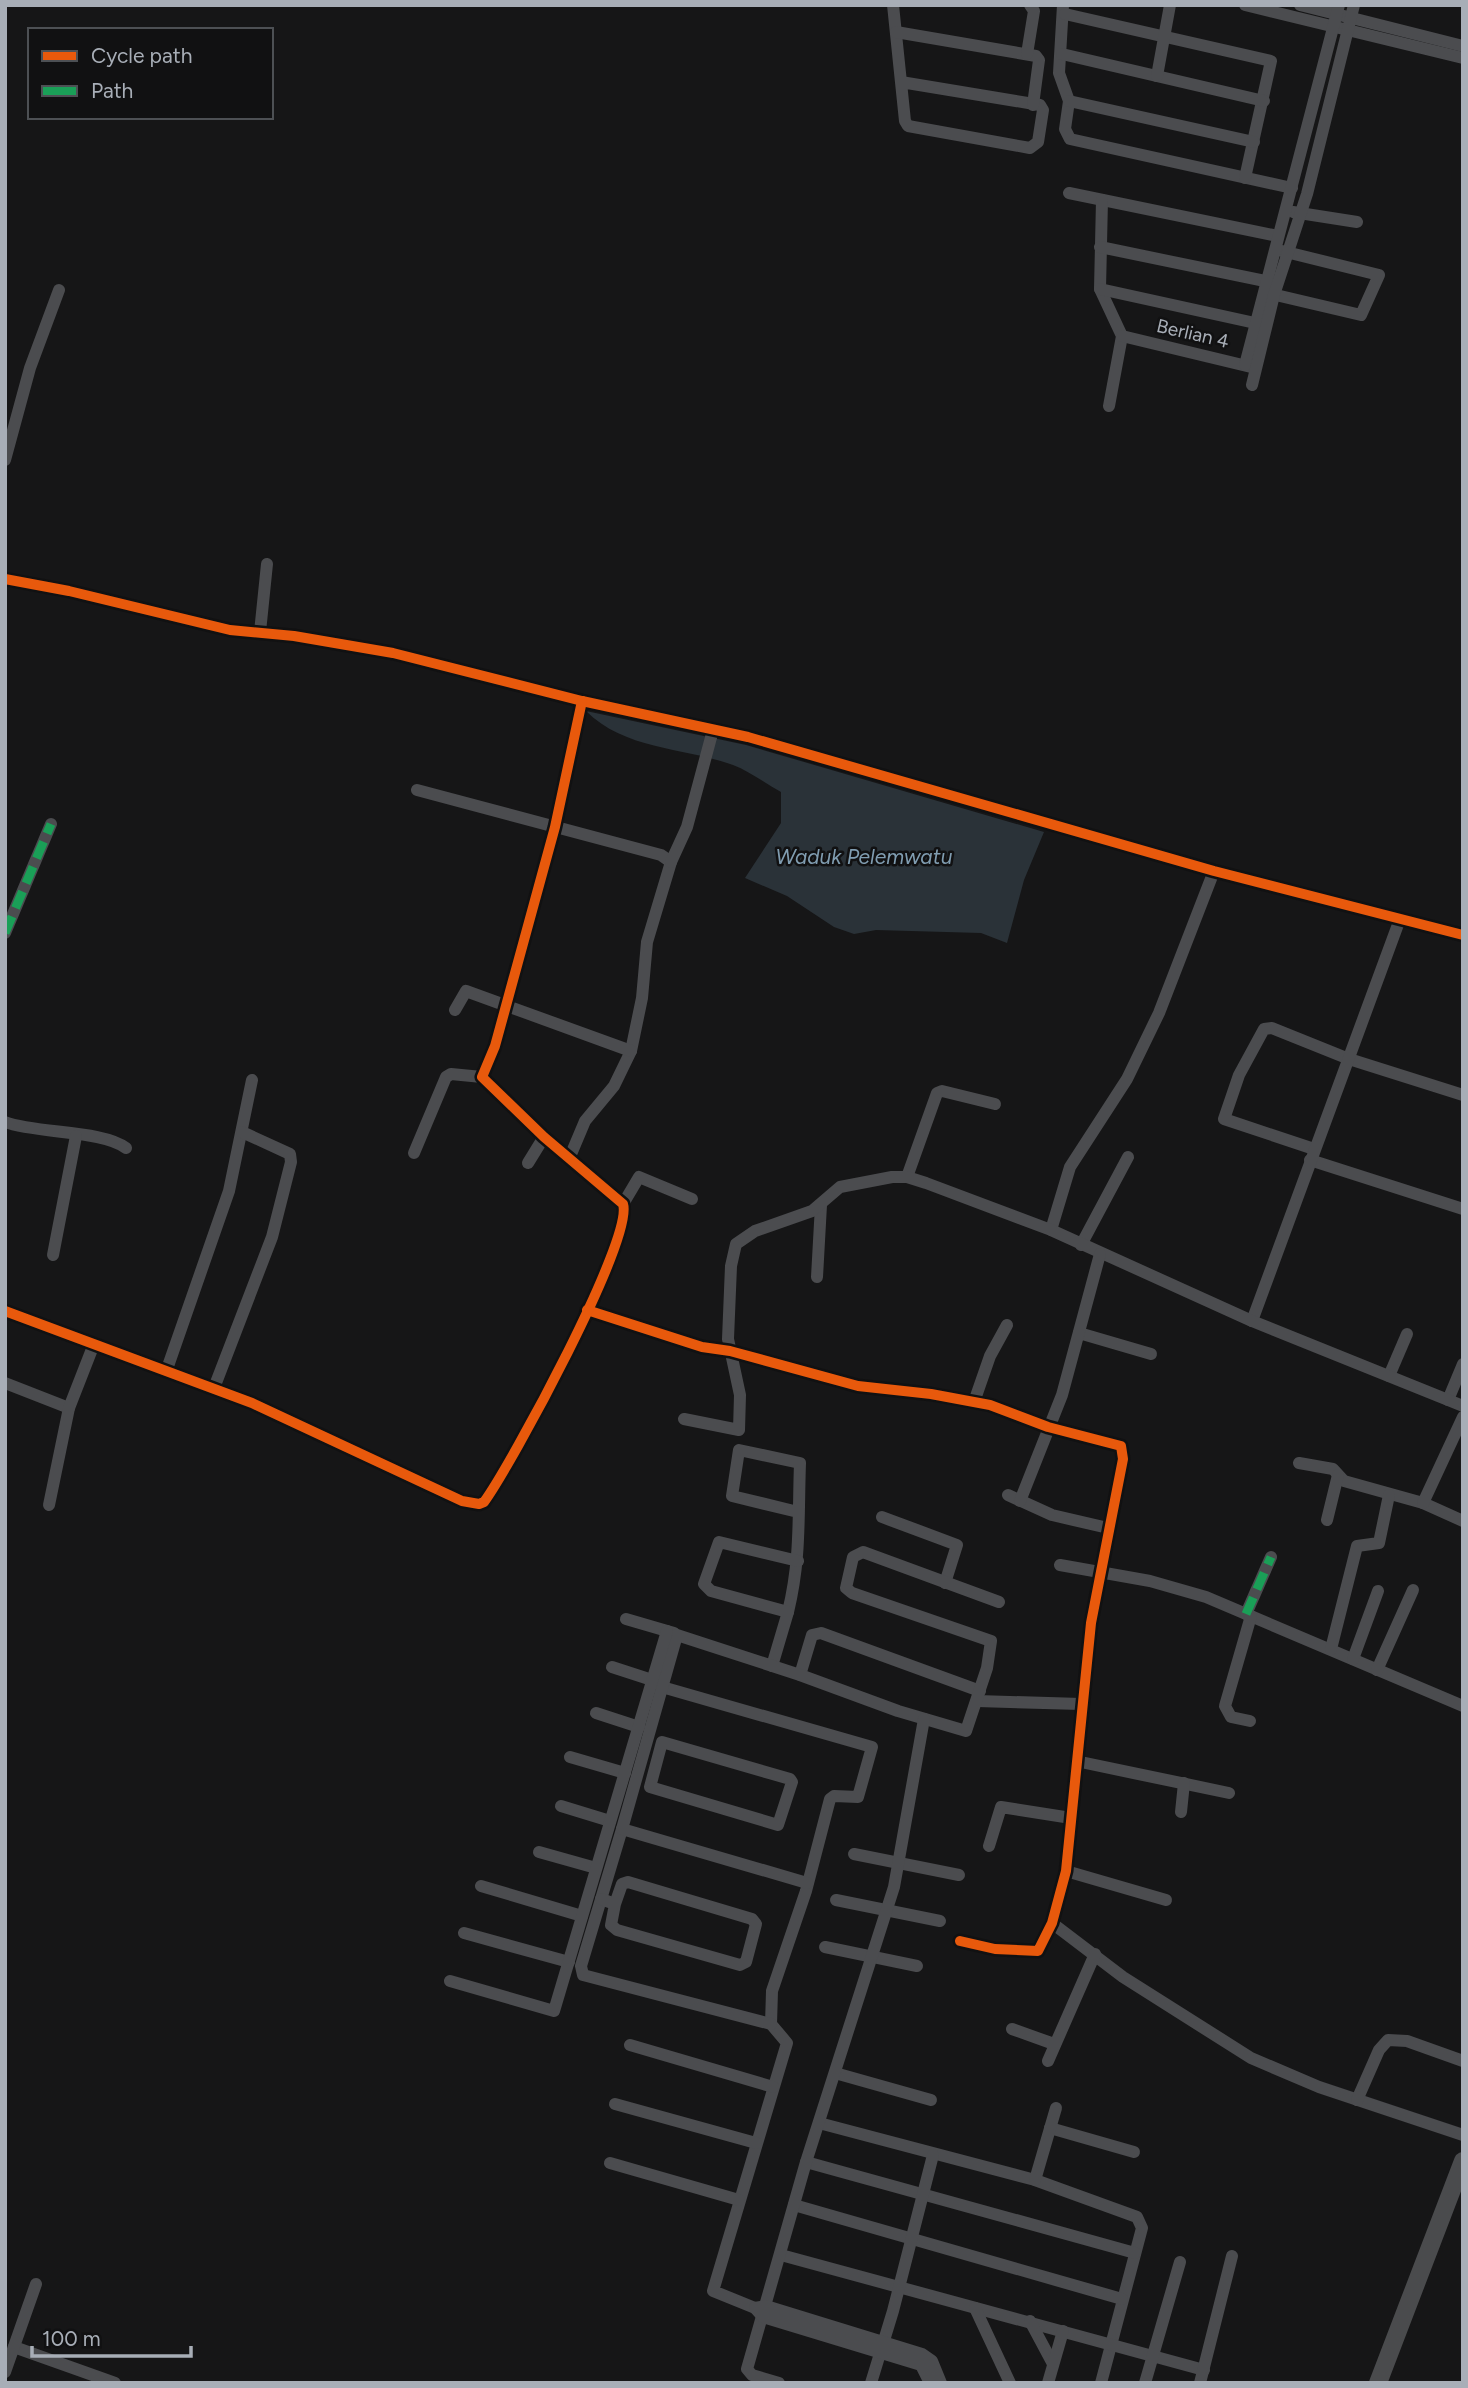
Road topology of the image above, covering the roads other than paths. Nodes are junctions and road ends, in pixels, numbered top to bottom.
1 (893, 5) edge
2 (1030, 5) edge
3 (1170, 5) edge
4 (1245, 5) edge
5 (1300, 5) edge
6 (1064, 10) edge
7 (1338, 10) edge
8 (1352, 11) edge
9 (1334, 27) junction
10 (1349, 31) junction
11 (896, 32) junction
12 (1164, 35) junction
13 (1404, 38) junction
14 (1463, 46) edge
15 (1027, 54) junction
16 (1062, 54) junction
17 (1463, 58) edge
18 (1157, 76) junction
19 (901, 82) junction
20 (1264, 101) junction
21 (1069, 102) junction
22 (1033, 104) junction
23 (1308, 127) junction
24 (1323, 130) junction
25 (1254, 142) junction
26 (1245, 178) junction
27 (1292, 188) junction
28 (1069, 193) dead end
29 (1102, 200) junction
30 (1293, 212) junction
31 (1357, 222) dead end
32 (1280, 246) junction
33 (1100, 247) junction
34 (1100, 289) junction
35 (1267, 289) junction
36 (59, 290) dead end
37 (1255, 323) junction
38 (1122, 336) junction
39 (1250, 366) junction
40 (1252, 385) dead end
41 (1109, 406) dead end
42 (5, 460) edge
43 (267, 564) dead end
44 (5, 579) edge
45 (260, 632) junction
46 (582, 701) junction
47 (713, 730) junction
48 (417, 790) dead end
49 (51, 824) dead end
50 (555, 827) junction
51 (671, 862) junction
52 (1214, 871) junction
53 (1400, 919) junction
54 (5, 933) edge
55 (1463, 935) edge
56 (507, 1005) junction
57 (455, 1010) dead end
58 (631, 1051) junction
59 (1349, 1059) junction
60 (482, 1077) junction
61 (251, 1080) dead end
62 (1463, 1095) edge
63 (995, 1104) dead end
64 (5, 1122) edge
65 (242, 1132) junction
66 (76, 1136) junction
67 (544, 1137) junction
68 (126, 1148) dead end
69 (414, 1153) dead end
70 (1312, 1155) junction
71 (1128, 1157) dead end
72 (569, 1159) junction
73 (528, 1163) dead end
74 (907, 1177) junction
75 (692, 1199) dead end
76 (623, 1204) junction
77 (821, 1205) junction
78 (1463, 1209) edge
79 (1051, 1230) junction
80 (1081, 1245) junction
81 (1100, 1254) junction
82 (53, 1255) dead end
83 (817, 1277) dead end
84 (587, 1310) junction
85 (5, 1311) edge
86 (1252, 1321) junction
87 (1007, 1325) dead end
88 (1079, 1333) junction
89 (1407, 1334) dead end
90 (94, 1344) junction
91 (730, 1351) junction
92 (1151, 1354) dead end
93 (1463, 1364) edge
94 (167, 1369) junction
95 (1389, 1376) junction
96 (5, 1383) edge
97 (214, 1388) junction
98 (1448, 1400) junction
99 (974, 1402) junction
100 (1463, 1406) edge
101 (69, 1408) junction
102 (1463, 1417) edge
103 (684, 1419) dead end
104 (1048, 1427) junction
105 (1298, 1463) dead end
106 (1338, 1475) junction
107 (1389, 1494) junction
108 (1008, 1495) dead end
109 (1020, 1502) junction
110 (1423, 1503) junction
111 (48, 1506) dead end
112 (798, 1512) junction
113 (882, 1517) dead end
114 (1327, 1520) dead end
115 (1463, 1521) edge
116 (1108, 1528) junction
117 (1271, 1557) dead end
118 (798, 1561) junction
119 (1059, 1565) dead end
120 (1101, 1572) junction
121 (945, 1583) junction
122 (1413, 1590) dead end
123 (1378, 1591) dead end
124 (999, 1602) dead end
125 (788, 1612) junction
126 (1249, 1615) junction
127 (626, 1619) dead end
128 (672, 1633) junction
129 (1331, 1649) junction
130 (1353, 1659) junction
131 (612, 1667) dead end
132 (776, 1667) junction
133 (1377, 1670) junction
134 (798, 1674) junction
135 (657, 1683) junction
136 (978, 1696) junction
137 (1081, 1704) junction
138 (1463, 1706) edge
139 (596, 1713) dead end
140 (924, 1719) junction
141 (1250, 1721) dead end
142 (639, 1727) junction
143 (570, 1757) dead end
144 (642, 1759) junction
145 (1076, 1761) junction
146 (656, 1764) junction
147 (625, 1773) junction
148 (1184, 1783) junction
149 (1229, 1793) dead end
150 (561, 1806) dead end
151 (1181, 1812) dead end
152 (1071, 1818) junction
153 (610, 1821) junction
154 (622, 1829) junction
155 (989, 1846) dead end
156 (539, 1852) dead end
157 (854, 1854) dead end
158 (899, 1863) junction
159 (597, 1868) junction
160 (1066, 1871) junction
161 (959, 1875) dead end
162 (807, 1883) junction
163 (481, 1886) dead end
164 (601, 1899) junction
165 (836, 1900) dead end
166 (1166, 1900) dead end
167 (615, 1904) junction
168 (886, 1911) junction
169 (582, 1916) junction
170 (940, 1921) dead end
171 (1052, 1923) junction
172 (464, 1934) dead end
173 (960, 1941) dead end
174 (825, 1947) dead end
175 (1095, 1954) junction
176 (873, 1956) junction
177 (569, 1962) junction
178 (917, 1966) dead end
179 (450, 1981) dead end
180 (771, 2024) junction
181 (1012, 2029) dead end
182 (1054, 2044) junction
183 (631, 2045) dead end
184 (1048, 2061) dead end
185 (1463, 2061) edge
186 (835, 2073) junction
187 (773, 2087) junction
188 (1357, 2099) junction
189 (931, 2100) dead end
190 (615, 2104) dead end
191 (1056, 2108) dead end
192 (819, 2123) junction
193 (1050, 2128) junction
194 (1463, 2135) edge
195 (756, 2143) junction
196 (1134, 2152) dead end
197 (933, 2155) junction
198 (1463, 2161) edge
199 (806, 2162) junction
200 (610, 2163) dead end
201 (1035, 2180) junction
202 (925, 2195) junction
203 (739, 2200) junction
204 (794, 2206) junction
205 (912, 2241) junction
206 (1135, 2253) junction
207 (781, 2255) junction
208 (1232, 2256) dead end
209 (1180, 2262) dead end
210 (36, 2284) dead end
211 (899, 2287) junction
212 (1122, 2300) junction
213 (975, 2308) junction
214 (756, 2309) junction
215 (1030, 2321) junction
216 (1063, 2331) junction
217 (1111, 2344) junction
218 (883, 2346) junction
219 (14, 2347) junction
220 (1152, 2356) junction
221 (1053, 2364) junction
222 (5, 2372) edge
223 (1202, 2376) edge
224 (115, 2383) edge
225 (779, 2383) edge
226 (870, 2383) edge
227 (930, 2383) edge
228 (942, 2383) edge
229 (1010, 2383) edge
230 (1048, 2383) edge
231 (1101, 2383) edge
232 (1144, 2383) edge
233 (1378, 2383) edge

1 - 11 street
2 - 15 street
3 - 12 street
4 - 9 street
5 - 7 street
6 - 12 street
6 - 16 street
7 - 8 street
7 - 9 street
8 - 10 street
8 - 13 street
9 - 10 street
9 - 23 street
10 - 13 street
10 - 24 street
11 - 15 street
11 - 19 street
12 - 18 street
12 - 20 street
13 - 14 street
13 - 17 street
15 - 22 street
16 - 18 street
16 - 21 street
18 - 20 street
19 - 22 street
19 - 22 street
20 - 25 street
21 - 25 street
21 - 26 street
23 - 24 street
23 - 27 street
24 - 30 street
25 - 26 street
26 - 27 street
27 - 30 street
28 - 29 street
29 - 32 street
29 - 33 street
30 - 31 street
30 - 32 street
30 - 32 street
32 - 35 street
32 - 35 street
33 - 34 street
33 - 35 street
34 - 37 street
34 - 38 street
35 - 37 street
35 - 39 street
36 - 42 street
37 - 39 street
38 - 39 street, Berlian 4
38 - 41 street
39 - 40 street
43 - 45 street
44 - 45 street
45 - 46 street
46 - 47 street
46 - 50 street
47 - 51 street
47 - 52 street
48 - 50 street
49 - 54 street
50 - 51 street
50 - 56 street
51 - 58 street
52 - 53 street
52 - 79 street
53 - 55 street
53 - 59 street
56 - 57 street
56 - 58 street
56 - 60 street
58 - 72 street
59 - 62 street
59 - 70 street
59 - 70 street
60 - 67 street
60 - 69 street
61 - 65 street
63 - 74 street
64 - 66 street
65 - 94 street
65 - 97 street
66 - 68 street
66 - 82 street
67 - 72 street
67 - 73 street
70 - 78 street
70 - 86 street
71 - 80 street
72 - 76 street
74 - 77 street
74 - 79 street
75 - 76 street
76 - 84 street
77 - 83 street
77 - 91 street
79 - 80 street
80 - 81 street
81 - 86 street
81 - 88 street
84 - 91 street
84 - 97 street
85 - 90 street
86 - 95 street
87 - 99 street
88 - 92 street
88 - 104 street
89 - 95 street
90 - 94 street
90 - 101 street
91 - 99 street
91 - 103 street
93 - 98 street
94 - 97 street
95 - 98 street
96 - 101 street
98 - 100 street
99 - 104 street
101 - 111 street
102 - 110 street
104 - 109 street
104 - 116 street
105 - 106 street
106 - 107 street
106 - 114 street
107 - 110 street
107 - 129 street
108 - 109 street
109 - 116 street
110 - 115 street
112 - 112 street
112 - 118 street
113 - 121 street
116 - 120 street
117 - 126 street
118 - 125 street
118 - 125 street
119 - 120 street
120 - 126 street
120 - 137 street
121 - 124 street
121 - 136 street
122 - 133 street
123 - 130 street
125 - 132 street
126 - 129 street
126 - 141 street
127 - 128 street
128 - 132 street
128 - 135 street
129 - 130 street
130 - 133 street
131 - 135 street
132 - 134 street
133 - 138 street
134 - 136 street
134 - 140 street
135 - 142 street
135 - 144 street
135 - 162 street
136 - 137 street
136 - 140 street
137 - 145 street
139 - 142 street
140 - 158 street
142 - 147 street
143 - 147 street
144 - 146 street
144 - 154 street
145 - 148 street
145 - 152 street
146 - 146 street
147 - 153 street
148 - 149 street
148 - 151 street
150 - 153 street
152 - 155 street
152 - 160 street
153 - 159 street
154 - 162 street
154 - 164 street
156 - 159 street
157 - 158 street
158 - 161 street
158 - 168 street
159 - 169 street
160 - 166 street
160 - 171 street
162 - 180 street
163 - 169 street
164 - 167 street
164 - 180 street
165 - 168 street
167 - 167 street
168 - 170 street
168 - 176 street
169 - 177 street
171 - 173 street
171 - 175 street
172 - 177 street
174 - 176 street
175 - 182 street
175 - 188 street
176 - 178 street
176 - 186 street
177 - 179 street
180 - 187 street
181 - 182 street
182 - 184 street
183 - 187 street
185 - 188 street
186 - 189 street
186 - 192 street
187 - 195 street
188 - 194 street
190 - 195 street
191 - 193 street
192 - 197 street
192 - 199 street
193 - 196 street
193 - 201 street
195 - 203 street
197 - 201 street
197 - 202 street
198 - 233 main road
199 - 202 street
199 - 204 street
200 - 203 street
201 - 206 street
202 - 205 street
202 - 206 street
203 - 214 street
204 - 205 street
204 - 207 street
205 - 211 street
205 - 212 street
206 - 212 street
207 - 211 street
207 - 214 street
208 - 223 street
209 - 220 street
210 - 219 street
211 - 213 street
211 - 218 street
212 - 217 street
213 - 215 street
213 - 229 street
214 - 218 street
214 - 225 street
215 - 216 street
215 - 221 street
216 - 217 street
216 - 221 street
217 - 220 street
217 - 231 street
218 - 226 street
218 - 227 street
218 - 228 street
219 - 222 street
219 - 224 street
220 - 223 street
220 - 232 street
221 - 230 street

